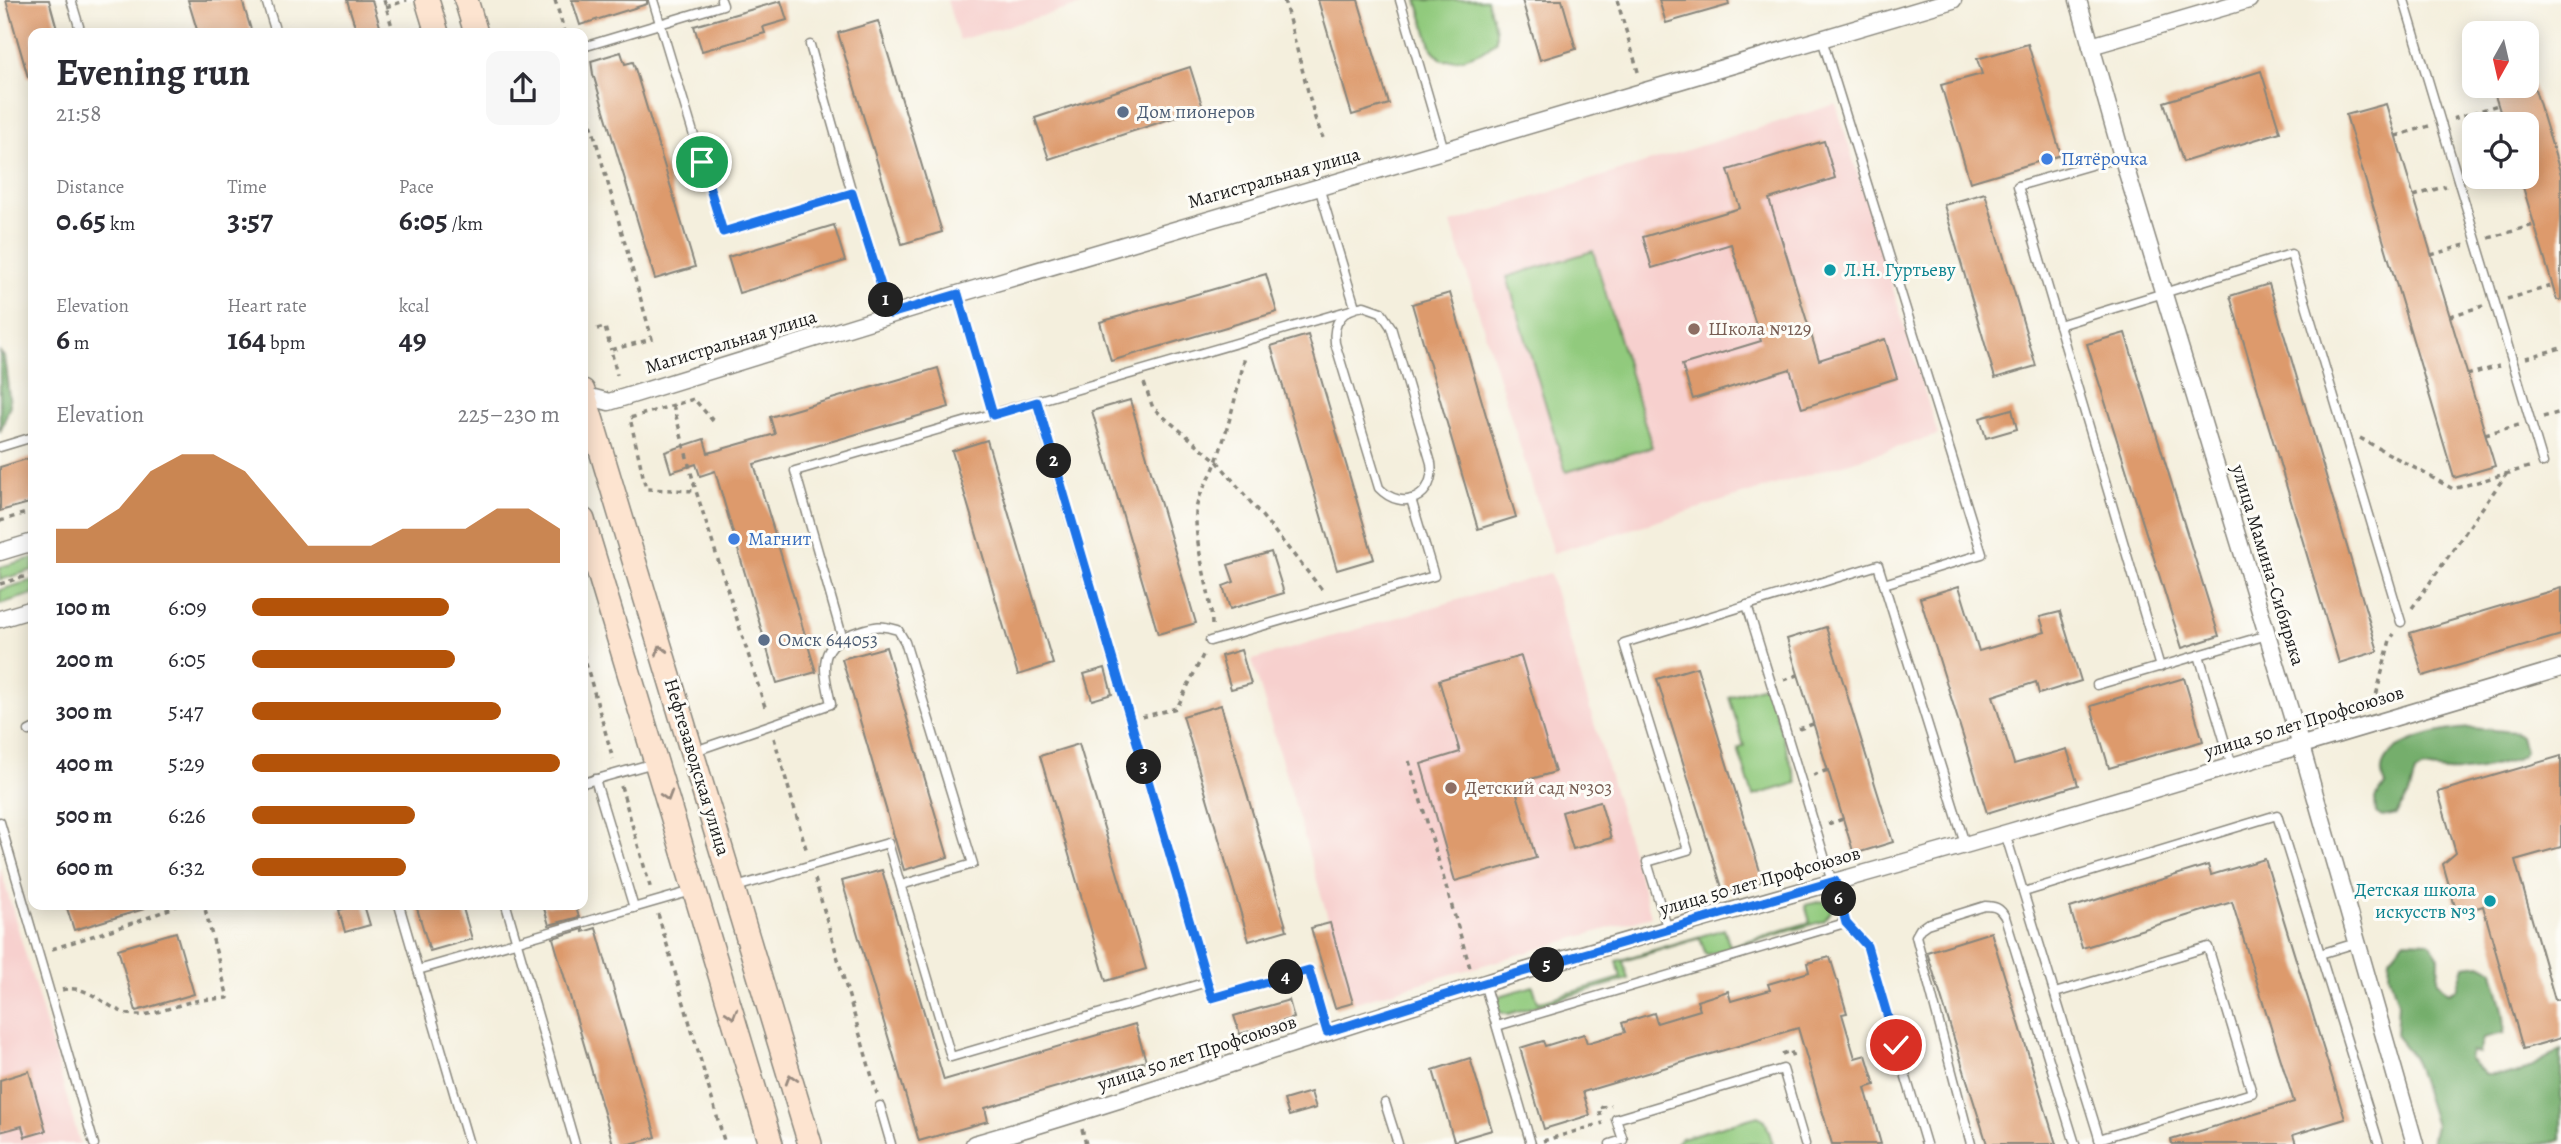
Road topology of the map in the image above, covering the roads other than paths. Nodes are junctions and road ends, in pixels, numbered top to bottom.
1 (71, 0) edge
2 (266, 0) edge
3 (427, 0) edge
4 (466, 0) edge
5 (653, 0) edge
6 (721, 0) edge
7 (1400, 0) edge
8 (1953, 0) edge
9 (2078, 0) edge
10 (2249, 0) edge
11 (2404, 0) edge
12 (660, 23) junction
13 (79, 28) edge
14 (274, 28) edge
15 (435, 28) edge
16 (474, 28) edge
17 (1822, 38) junction
18 (588, 45) edge
19 (810, 45) dead end
20 (2091, 46) junction
21 (1444, 150) junction
22 (2122, 156) junction
23 (1319, 187) junction
24 (852, 193) junction
25 (2165, 292) junction
26 (958, 294) junction
27 (1351, 309) junction
28 (890, 314) junction
29 (2059, 325) junction
30 (588, 396) edge
31 (609, 402) junction
32 (1037, 402) junction
33 (993, 415) junction
34 (588, 428) edge
35 (588, 432) edge
36 (28, 439) edge
37 (0, 447) edge
38 (2543, 463) road end
39 (1411, 499) junction
40 (588, 536) edge
41 (28, 544) edge
42 (0, 552) edge
43 (1884, 584) junction
44 (1747, 605) junction
45 (28, 611) edge
46 (0, 619) edge
47 (2401, 622) road end
48 (2267, 635) junction
49 (842, 636) junction
50 (1210, 641) road end
51 (2199, 655) junction
52 (2160, 667) junction
53 (2561, 668) edge
54 (2097, 685) dead end
55 (2301, 746) junction
56 (692, 752) junction
57 (657, 762) junction
58 (2232, 766) junction
59 (595, 779) junction
60 (588, 781) edge
61 (0, 822) edge
62 (2005, 833) junction
63 (1965, 844) junction
64 (1834, 882) junction
65 (901, 885) junction
66 (733, 888) junction
67 (695, 890) junction
68 (2024, 892) junction
69 (634, 908) junction
70 (400, 910) edge
71 (507, 910) edge
72 (1846, 923) junction
73 (1668, 930) junction
74 (517, 942) junction
75 (2356, 943) junction
76 (2320, 954) junction
77 (418, 970) junction
78 (1477, 978) junction
79 (1207, 982) junction
80 (2055, 993) junction
81 (1497, 1026) junction
82 (1327, 1032) junction
83 (1385, 1103) dead end
84 (880, 1106) road end
85 (2100, 1141) edge
86 (94, 1144) edge
87 (469, 1144) edge
88 (575, 1144) edge
89 (771, 1144) edge
90 (810, 1144) edge
91 (891, 1144) edge
92 (974, 1144) edge
93 (1398, 1144) edge
94 (1531, 1144) edge
95 (1610, 1144) edge
96 (1805, 1144) edge
97 (1926, 1144) edge
98 (1971, 1144) edge
99 (2076, 1144) edge
100 (2379, 1144) edge
101 (2415, 1144) edge

1 - 13 lane
2 - 14 lane
3 - 15 main road
4 - 16 main road
5 - 12 lane
6 - 12 lane
7 - 21 lane
8 - 17 street, Магистральная улица
9 - 20 street, улица Мамина-Сибиряка
10 - 20 street
11 - 38 lane
12 - 18 lane
12 - 24 lane
17 - 21 street, Магистральная улица
17 - 43 lane
19 - 24 lane
20 - 22 street, улица Мамина-Сибиряка
21 - 23 street, Магистральная улица
22 - 25 street, улица Мамина-Сибиряка
22 - 29 lane
23 - 26 street, Магистральная улица
23 - 27 lane
24 - 28 lane
25 - 29 lane
25 - 47 lane
25 - 48 street, улица Мамина-Сибиряка
26 - 28 street, Магистральная улица
26 - 33 lane
27 - 32 lane
27 - 39 lane
27 - 39 lane
28 - 31 street, Магистральная улица
29 - 52 lane
30 - 31 street
31 - 34 street
32 - 33 lane
32 - 79 lane
33 - 49 lane
56 -> 35 main road, Нефтезаводская улица
36 - 37 lane
39 - 50 lane
40 - 57 main road, Нефтезаводская улица
41 - 42 street
43 - 44 lane
43 - 63 lane
44 - 64 lane
44 - 73 lane
45 - 46 street
48 - 51 lane
48 - 55 street, улица Мамина-Сибиряка
49 - 56 lane
49 - 65 lane
51 - 52 lane
51 - 58 lane
52 - 54 lane
53 - 55 street, улица 50 лет Профсоюзов
55 - 58 street, улица 50 лет Профсоюзов
55 - 75 street, улица Мамина-Сибиряка
56 - 66 main road, Нефтезаводская улица
57 - 59 lane
57 -> 67 main road, Нефтезаводская улица
58 - 62 street, улица 50 лет Профсоюзов
59 - 60 lane
59 - 69 lane
61 - 86 lane
62 - 63 street, улица 50 лет Профсоюзов
62 - 68 lane
63 - 64 street, улица 50 лет Профсоюзов
64 - 72 lane
64 - 73 street, улица 50 лет Профсоюзов
65 - 66 lane
65 - 79 lane
90 -> 66 main road, Нефтезаводская улица
67 - 69 lane
67 -> 89 main road, Нефтезаводская улица
68 - 76 lane
68 - 80 lane
69 - 74 lane
70 - 77 lane
71 - 74 lane
72 - 81 lane
72 - 97 lane
73 - 78 street, улица 50 лет Профсоюзов
74 - 77 lane
74 - 88 lane
75 - 76 lane
75 - 101 street, улица Мамина-Сибиряка
76 - 100 lane
77 - 87 lane
78 - 81 lane
78 - 82 street, улица 50 лет Профсоюзов
79 - 82 lane
80 - 85 lane
80 - 85 lane
81 - 94 lane
82 - 92 street, улица 50 лет Профсоюзов
83 - 93 lane
84 - 91 lane
95 - 96 lane
98 - 99 lane

